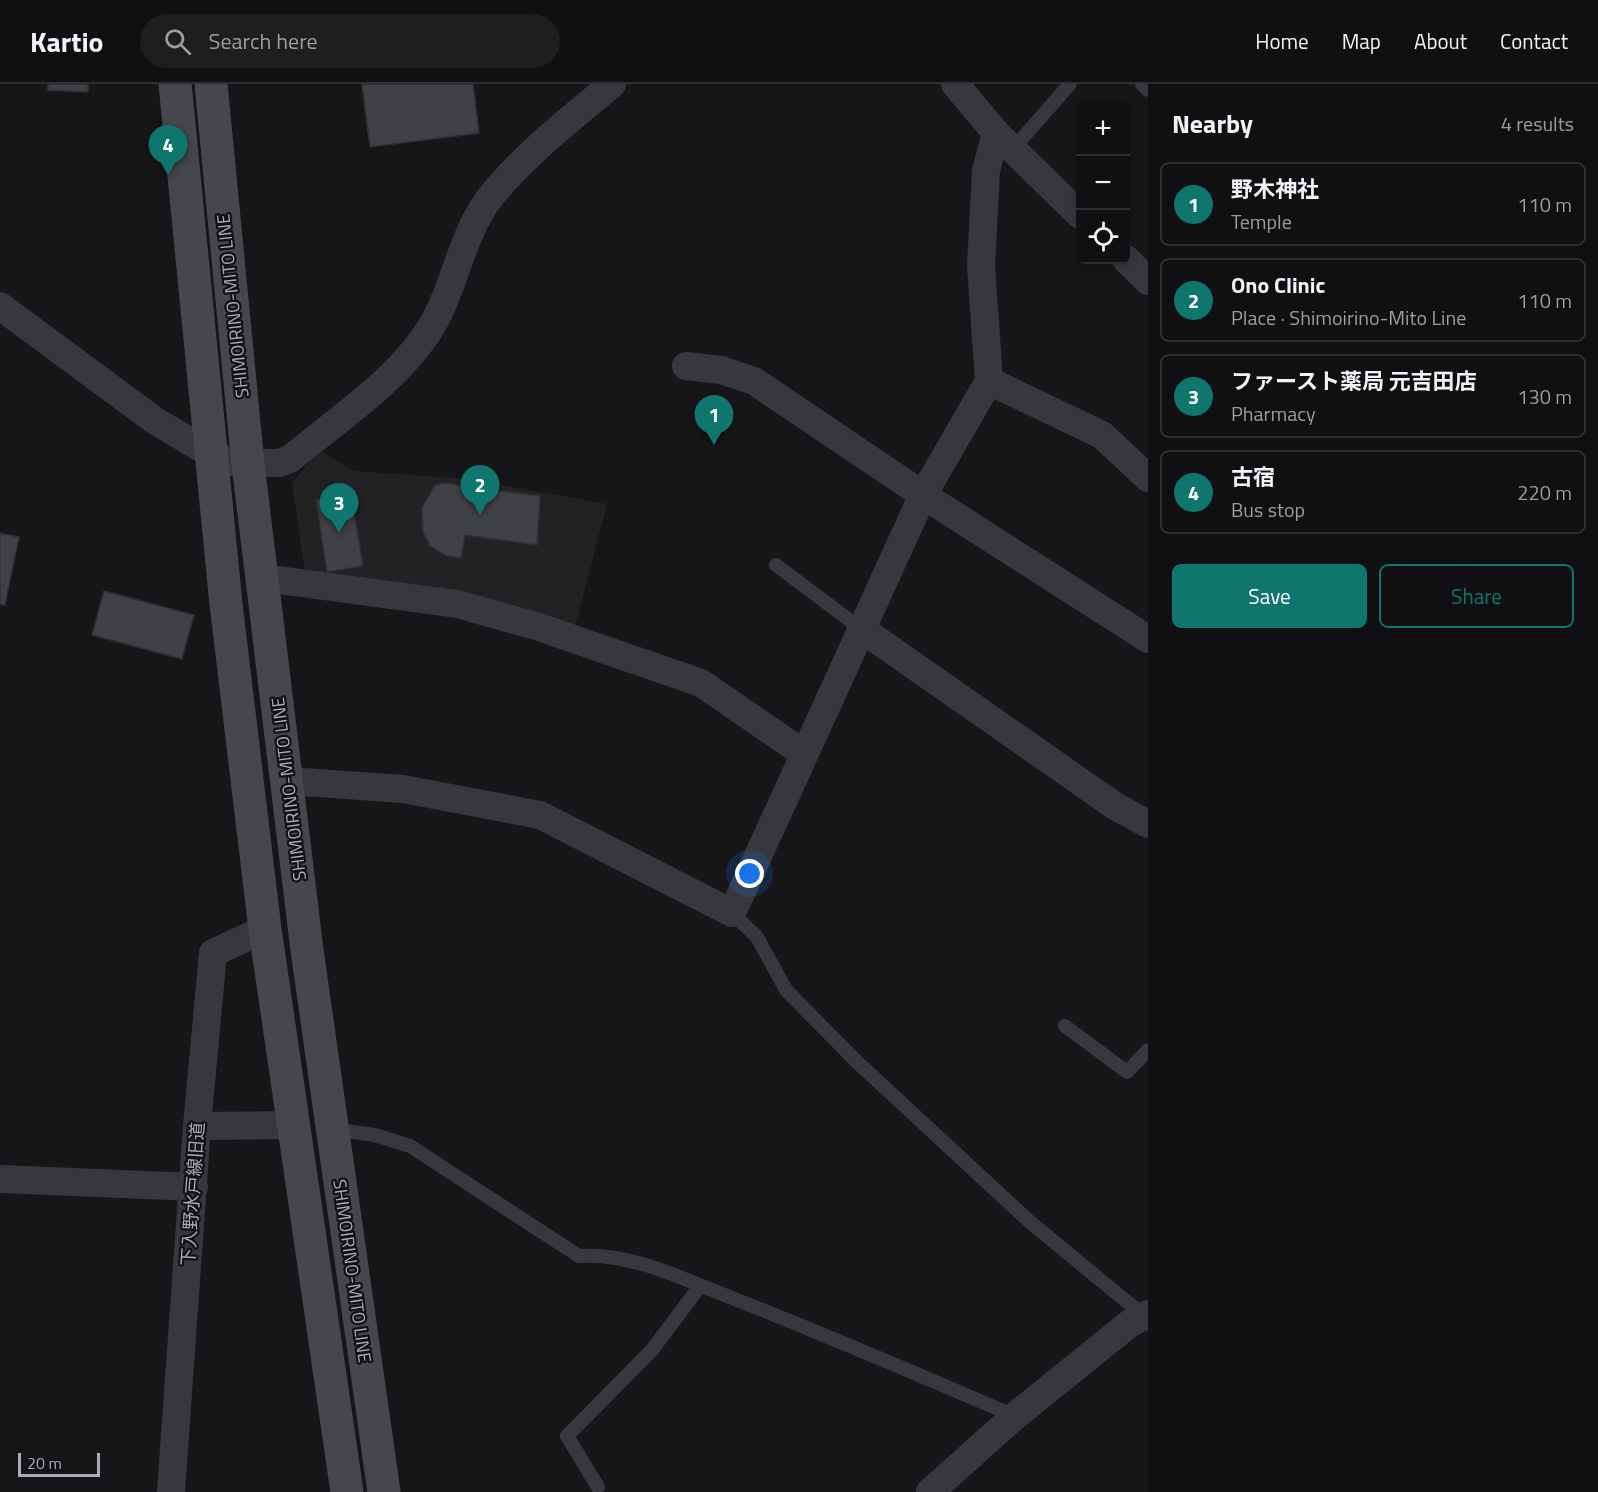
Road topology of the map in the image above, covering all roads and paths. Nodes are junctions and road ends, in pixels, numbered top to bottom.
1 (175, 84) edge
2 (211, 84) edge
3 (612, 84) edge
4 (955, 84) edge
5 (1070, 84) edge
6 (1142, 84) edge
7 (1148, 90) edge
8 (1005, 141) junction
9 (1076, 211) edge
10 (1130, 264) edge
11 (1148, 281) edge
12 (0, 307) edge
13 (686, 366) dead end
14 (989, 381) junction
15 (211, 454) junction
16 (248, 464) junction
17 (1148, 478) edge
18 (923, 495) junction
19 (776, 565) dead end
20 (264, 578) junction
21 (860, 628) junction
22 (1148, 639) edge
23 (803, 753) junction
24 (289, 782) junction
25 (1148, 824) edge
26 (732, 913) junction
27 (265, 929) junction
28 (1065, 1026) dead end
29 (1148, 1050) edge
30 (296, 1125) junction
31 (197, 1126) junction
32 (332, 1129) junction
33 (0, 1179) edge
34 (194, 1187) junction
35 (700, 1286) junction
36 (1146, 1314) edge
37 (1015, 1416) junction
38 (598, 1487) dead end
39 (171, 1492) edge
40 (346, 1492) edge
41 (384, 1492) edge
42 (930, 1492) edge

1 - 15 main road, SHIMOIRINO-MITO LINE
2 - 16 main road, SHIMOIRINO-MITO LINE
3 - 16 street
4 - 8 street
5 - 8 lane
6 - 7 lane
8 - 9 street
8 - 14 street
10 - 11 street
12 - 15 street
13 - 18 street
14 - 17 street
14 - 18 street
15 - 16 street
15 - 27 main road, SHIMOIRINO-MITO LINE
16 - 20 main road, SHIMOIRINO-MITO LINE
18 - 21 street
18 - 22 street
19 - 21 lane
20 - 23 street
20 - 24 main road, SHIMOIRINO-MITO LINE
21 - 23 street
21 - 25 street
23 - 26 street
24 - 26 street
24 - 32 main road, SHIMOIRINO-MITO LINE
26 - 36 lane
27 - 30 main road, SHIMOIRINO-MITO LINE
27 - 31 street, 下入野水戸線旧道
28 - 29 lane
30 - 31 street
30 - 40 main road, SHIMOIRINO-MITO LINE
31 - 34 street, 下入野水戸線旧道
32 - 35 lane
32 - 41 main road, SHIMOIRINO-MITO LINE
33 - 34 street
34 - 39 street, 下入野水戸線旧道
35 - 37 lane
35 - 38 lane
36 - 37 street
37 - 42 street

